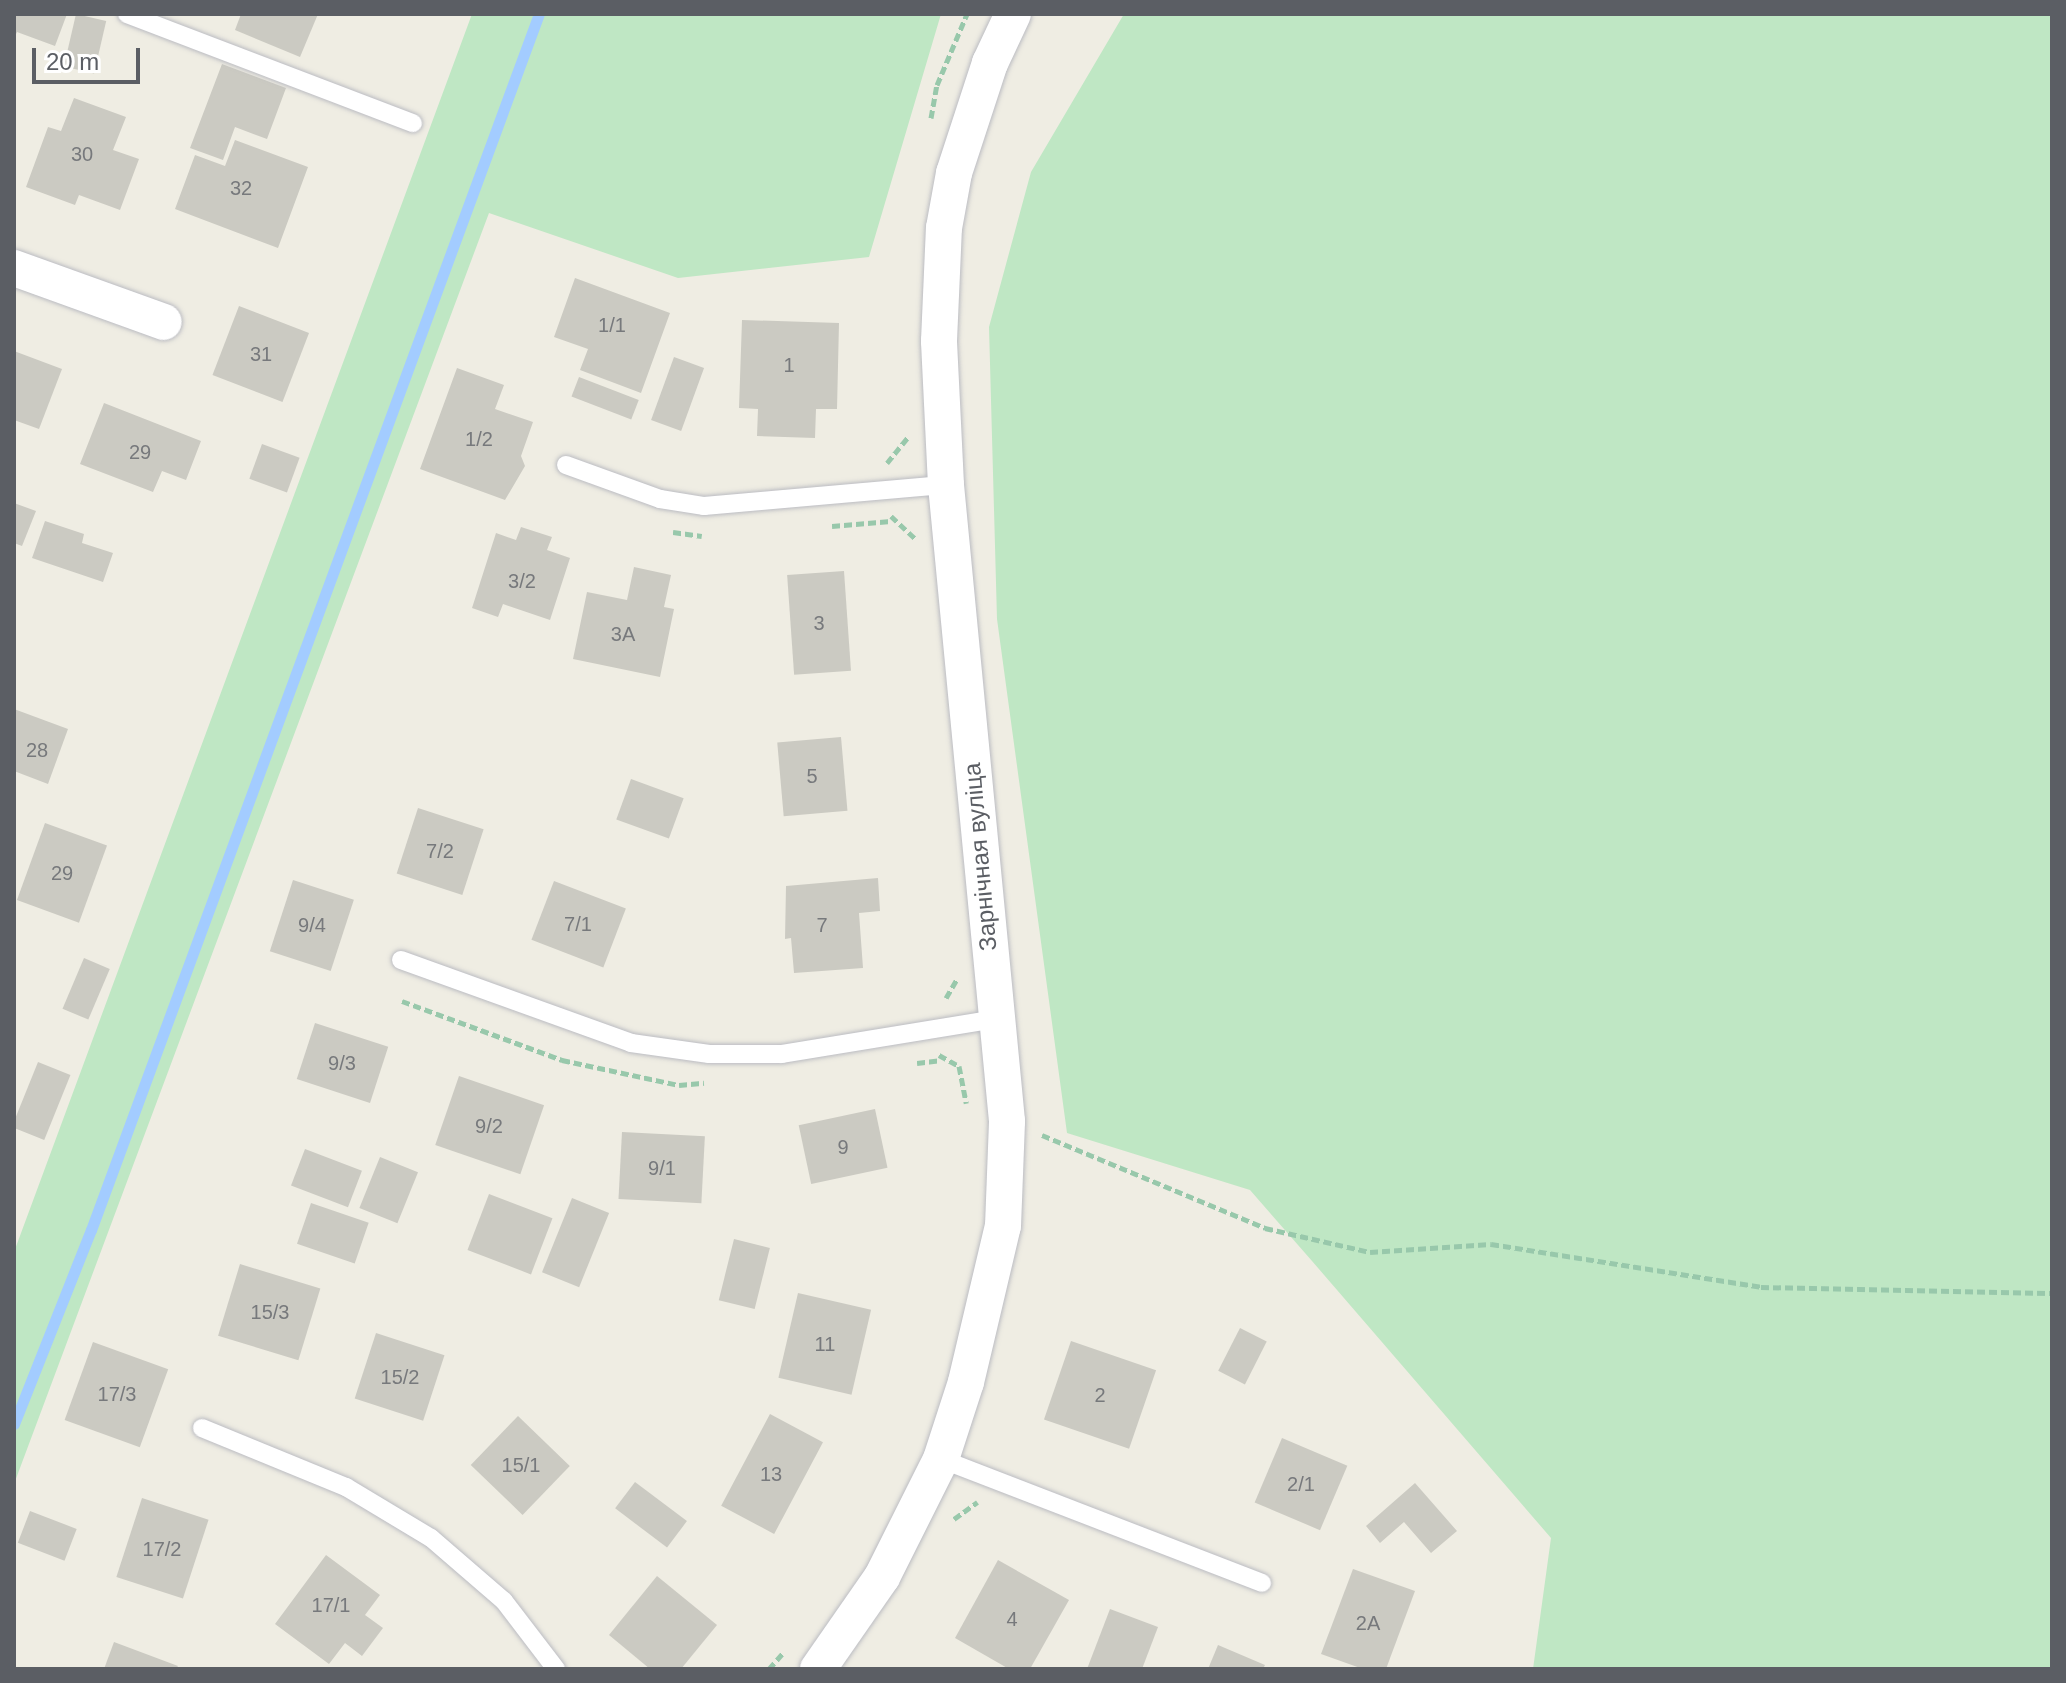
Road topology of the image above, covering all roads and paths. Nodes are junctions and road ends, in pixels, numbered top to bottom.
1 (127, 14) edge
2 (967, 14) edge
3 (1013, 14) edge
4 (413, 123) dead end
5 (929, 129) dead end
6 (14, 268) edge
7 (164, 322) dead end
8 (910, 421) dead end
9 (566, 465) dead end
10 (946, 485) junction
11 (889, 490) junction
12 (917, 554) dead end
13 (401, 960) dead end
14 (962, 970) dead end
15 (995, 1019) junction
16 (936, 1029) junction
17 (967, 1112) dead end
18 (1007, 1121) junction
19 (2052, 1293) edge
20 (202, 1428) dead end
21 (941, 1459) junction
22 (1262, 1583) dead end
23 (787, 1648) dead end
24 (556, 1669) edge
25 (769, 1669) edge
26 (818, 1669) edge

1 - 4 lane
2 - 5 path
3 - 10 street, Зарнічная вуліца
6 - 7 street
8 - 11 path
9 - 11 lane
10 - 11 lane
10 - 15 street, Зарнічная вуліца
11 - 12 path
13 - 16 lane
14 - 16 path
15 - 16 lane
15 - 18 street, Зарнічная вуліца
16 - 17 path
18 - 19 path
18 - 21 street, Зарнічная вуліца
20 - 24 lane
21 - 22 lane
21 - 26 street, Зарнічная вуліца
23 - 25 path

